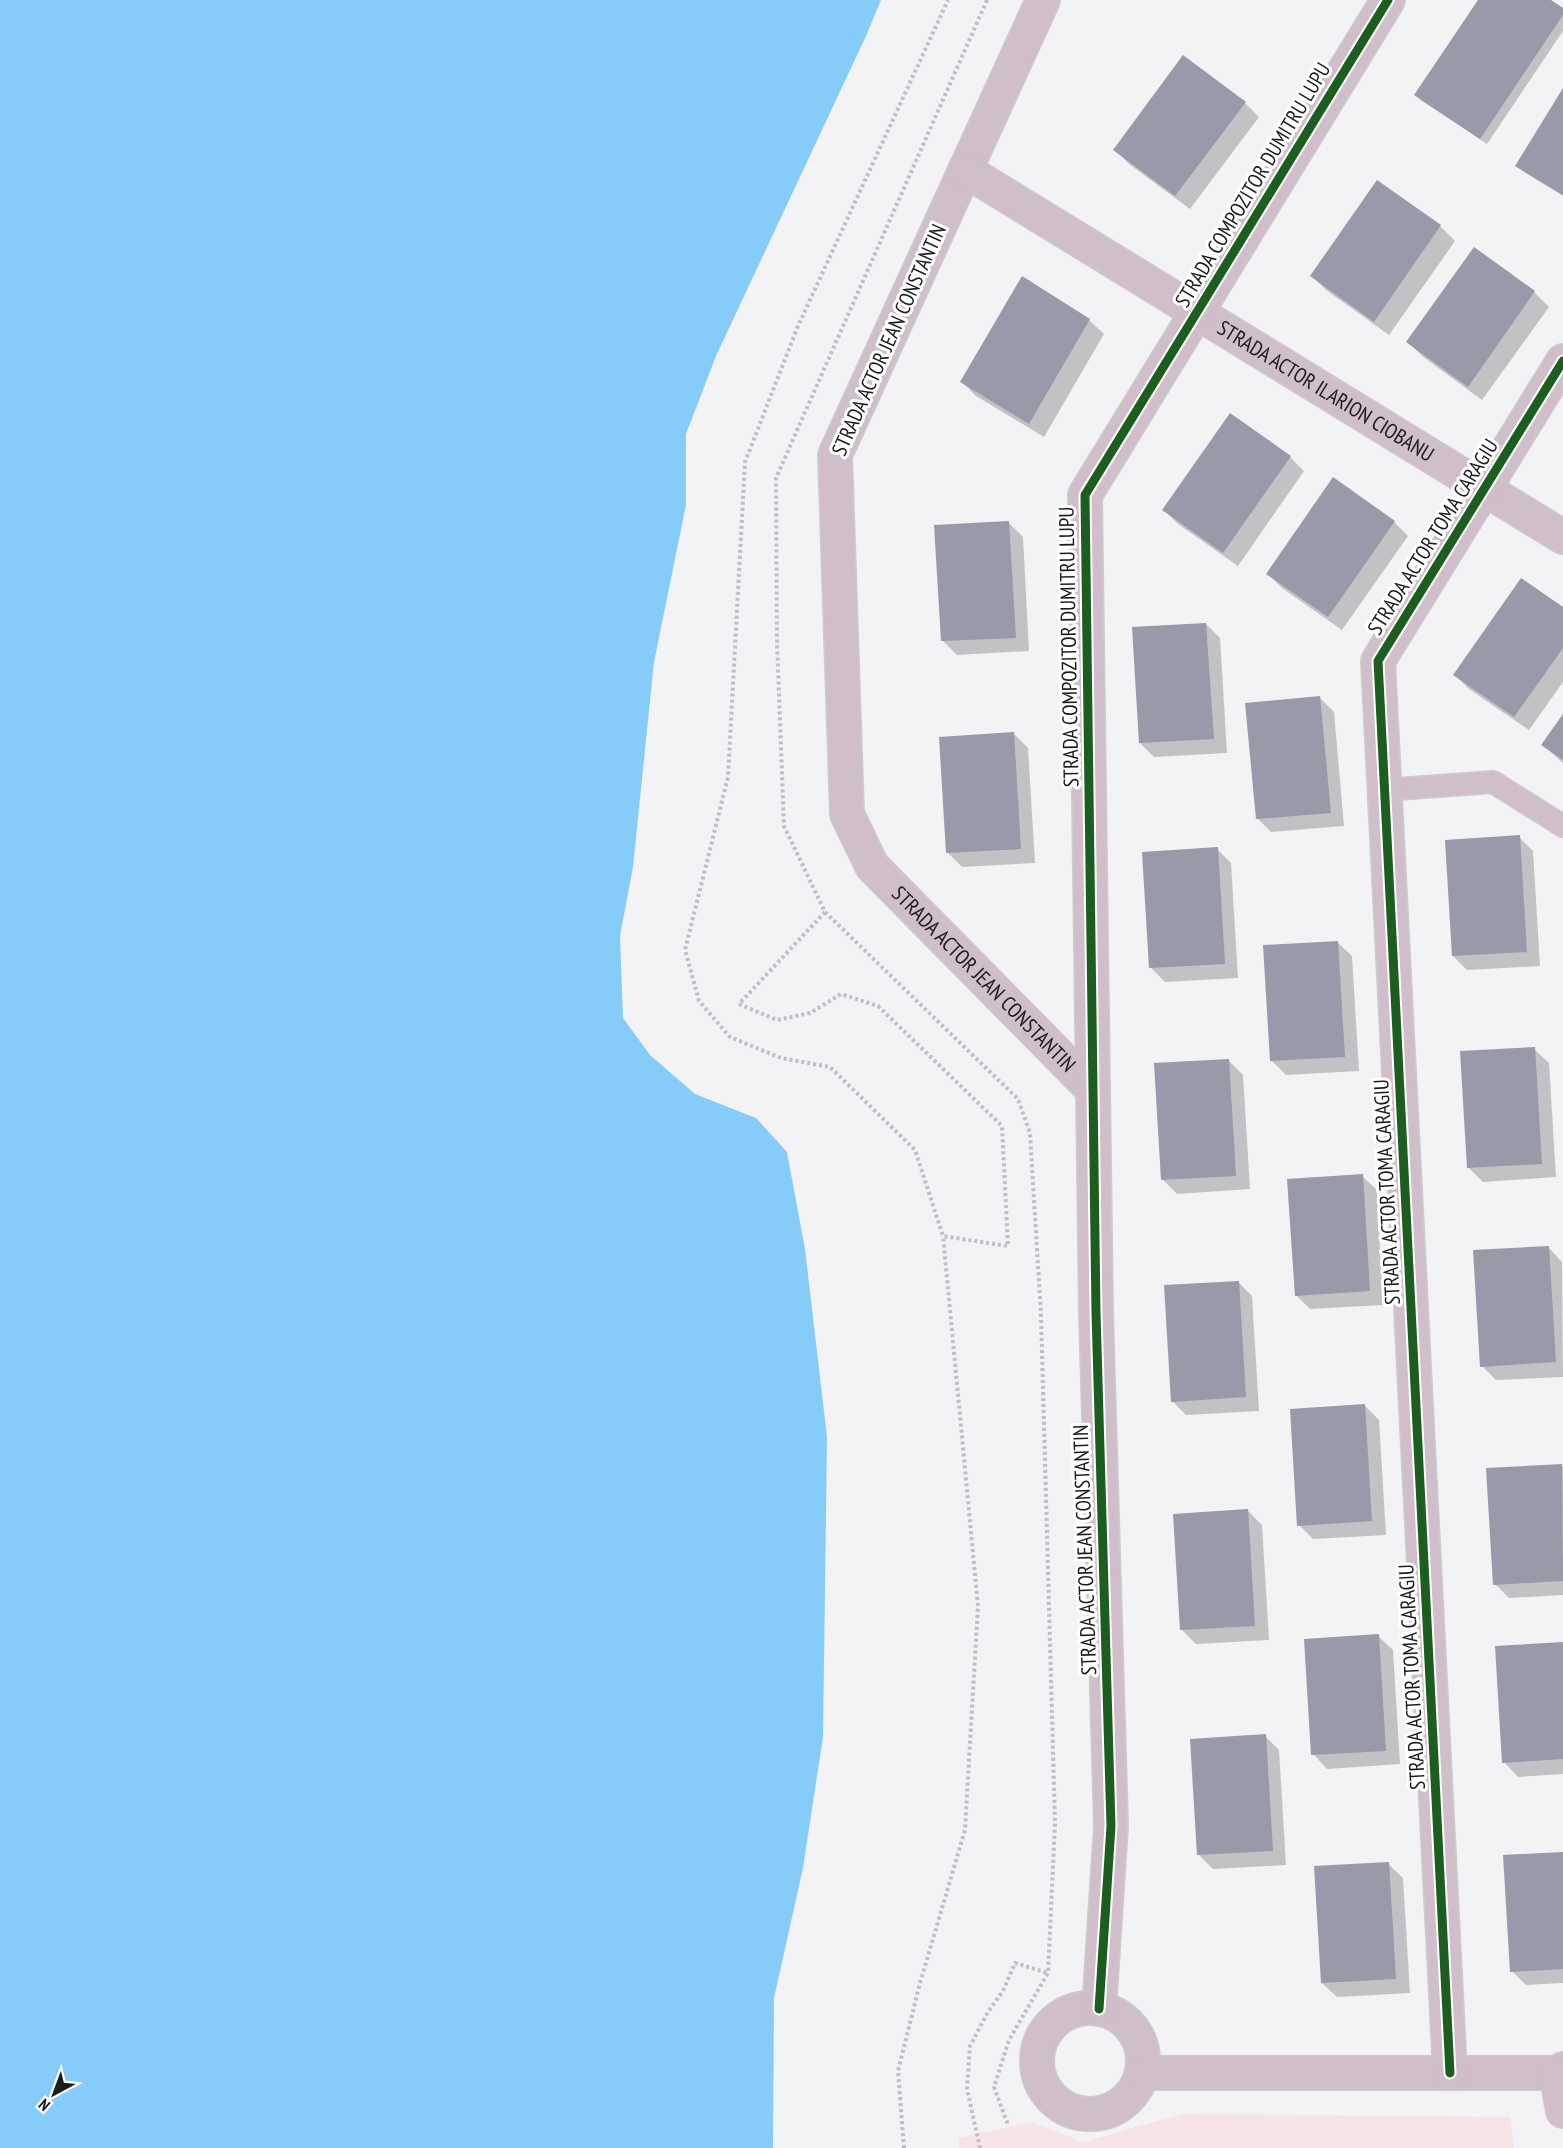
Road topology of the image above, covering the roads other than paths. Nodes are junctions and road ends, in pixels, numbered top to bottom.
1 (1043, 0) edge
2 (1388, 0) edge
3 (965, 170) junction
4 (1197, 312) junction
5 (1563, 362) edge
6 (1484, 489) junction
7 (1563, 537) edge
8 (1384, 790) junction
9 (1563, 826) edge
10 (1094, 1090) junction
11 (1099, 2009) junction
12 (1560, 2071) edge
13 (1142, 2073) junction
14 (1450, 2073) junction
15 (1563, 2111) edge

1 - 3 street, STRADA ACTOR JEAN CONSTANTIN
2 - 4 street, STRADA COMPOZITOR DUMITRU LUPU
3 - 4 street, STRADA ACTOR ILARION CIOBANU
3 - 10 street, STRADA ACTOR JEAN CONSTANTIN
4 - 6 street, STRADA ACTOR ILARION CIOBANU
4 - 10 street, STRADA COMPOZITOR DUMITRU LUPU
5 - 6 street, STRADA ACTOR TOMA CARAGIU
6 - 7 street, STRADA ACTOR ILARION CIOBANU
6 - 8 street, STRADA ACTOR TOMA CARAGIU
8 - 9 lane
8 - 14 street, STRADA ACTOR TOMA CARAGIU
10 - 11 street, STRADA ACTOR JEAN CONSTANTIN
11 - 13 street
11 - 13 street
12 - 14 street
12 - 15 street
13 - 14 street

